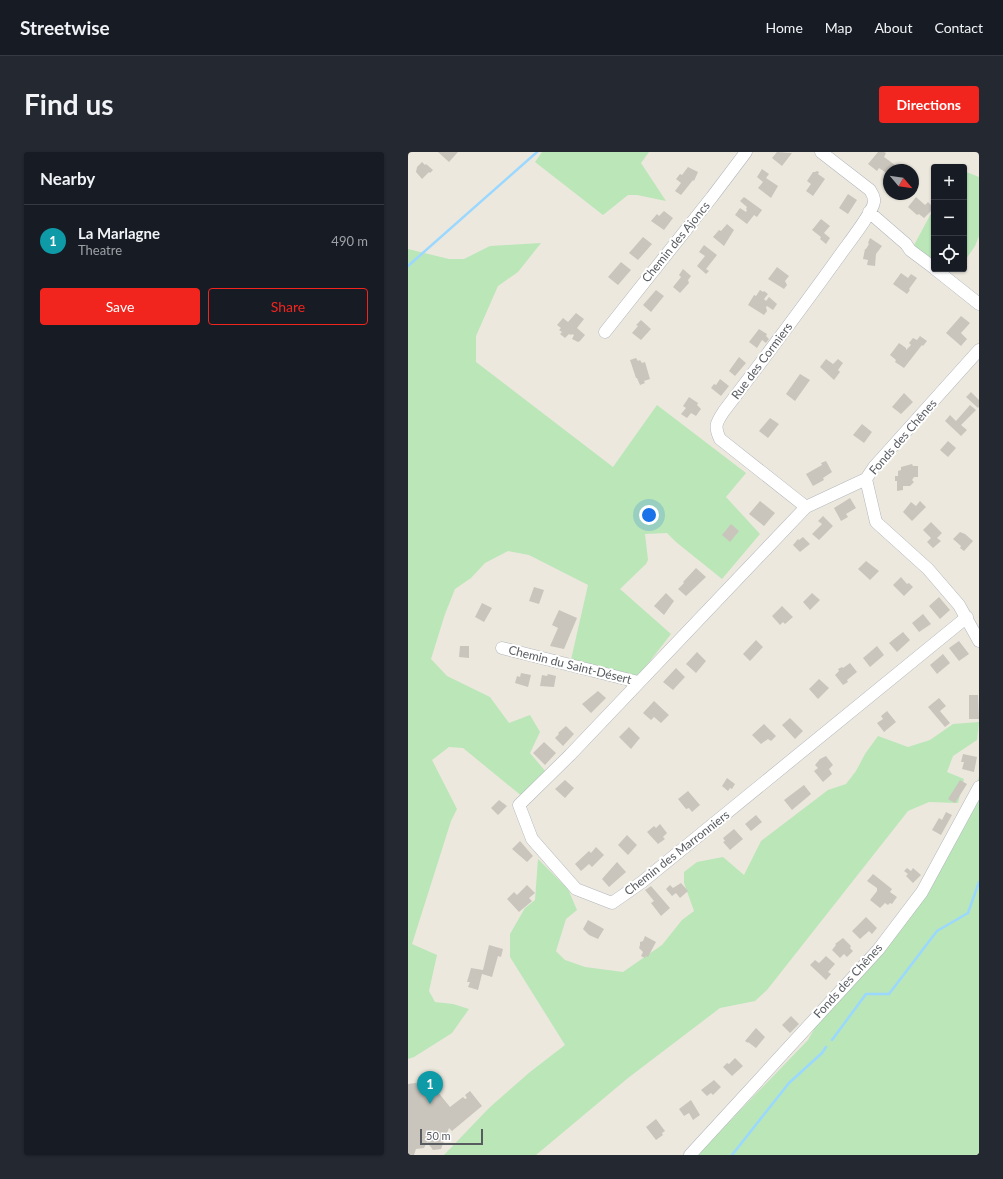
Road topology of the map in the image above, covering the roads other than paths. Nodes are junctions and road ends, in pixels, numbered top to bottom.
1 (746, 152) edge
2 (821, 152) edge
3 (869, 212) junction
4 (931, 266) edge
5 (939, 272) edge
6 (979, 304) edge
7 (605, 332) dead end
8 (979, 350) edge
9 (866, 479) junction
10 (806, 507) junction
11 (967, 617) junction
12 (979, 641) edge
13 (502, 648) dead end
14 (638, 682) junction
15 (979, 787) edge
16 (690, 1155) edge

1 - 7 street, Chemin des Ajoncs
2 - 3 street, Rue des Cormiers
3 - 4 street
3 - 10 street, Rue des Cormiers
5 - 6 street
8 - 9 street, Fonds des Chênes
9 - 10 street
9 - 11 street, Fonds des Chênes
10 - 14 street, Chemin des Marronniers
11 - 12 street, Fonds des Chênes
11 - 14 street, Chemin des Marronniers
13 - 14 street, Chemin du Saint-Désert
15 - 16 street, Fonds des Chênes

